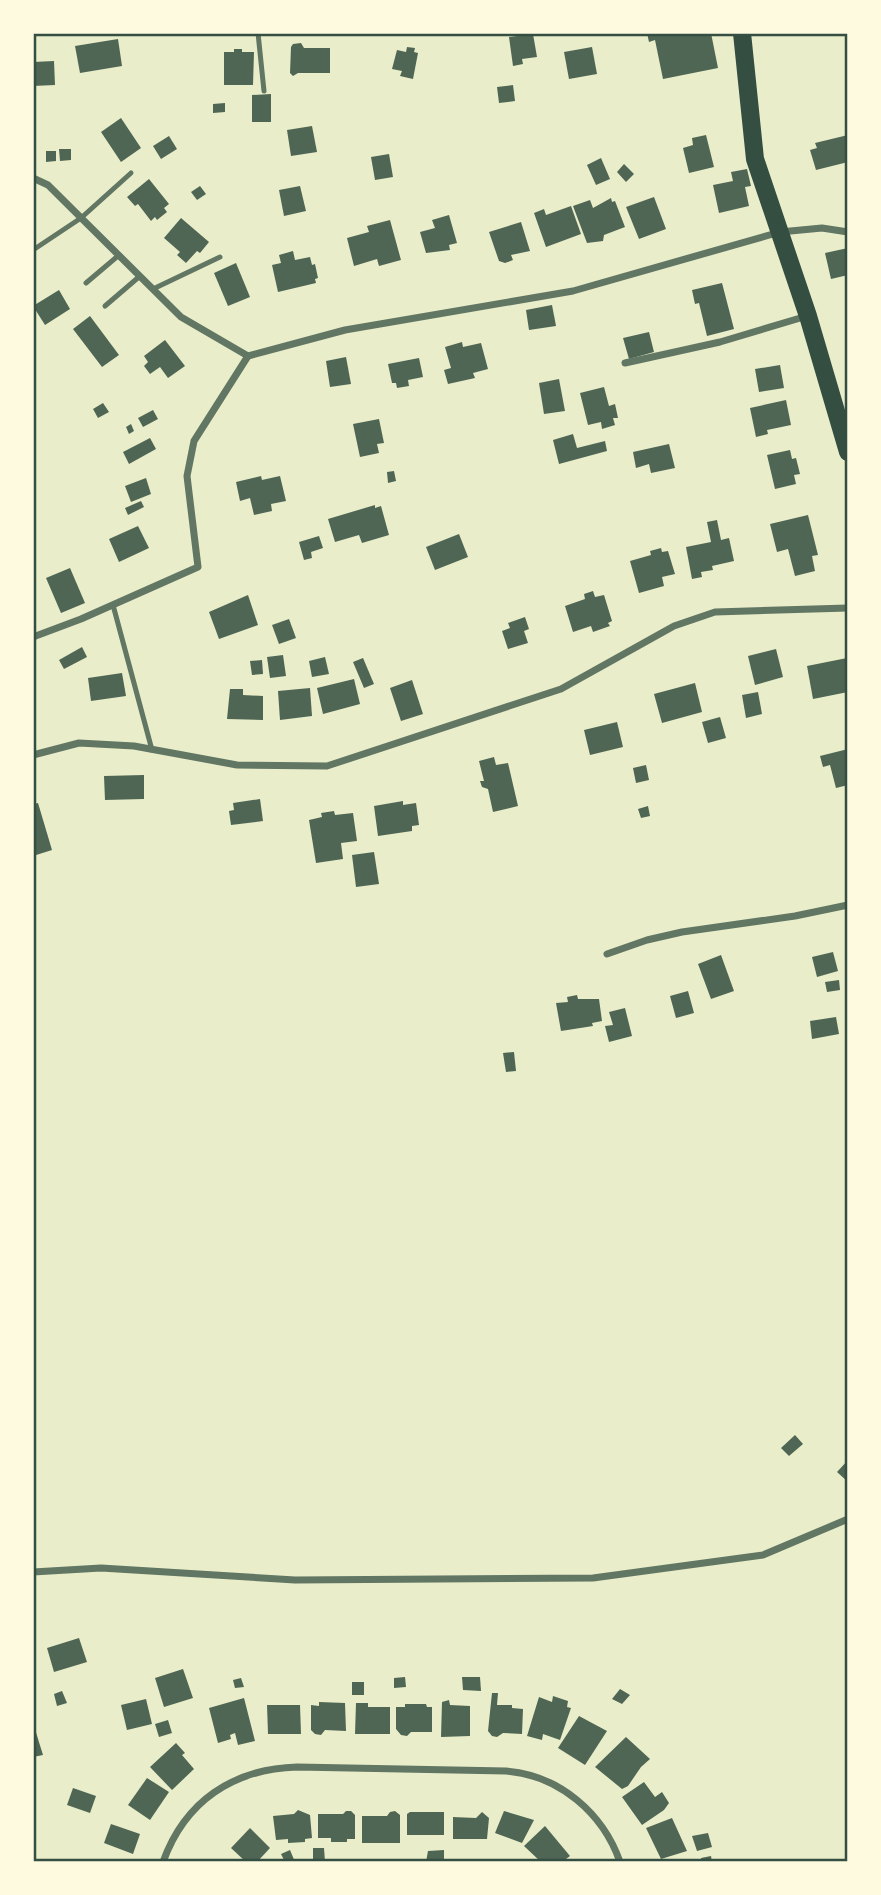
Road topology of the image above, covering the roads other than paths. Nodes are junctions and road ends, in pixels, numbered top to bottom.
1 (258, 33) edge
2 (742, 33) edge
3 (264, 91) dead end
4 (131, 173) dead end
5 (33, 178) edge
6 (81, 218) junction
7 (780, 232) junction
8 (848, 232) edge
9 (33, 250) edge
10 (119, 255) junction
11 (220, 257) dead end
12 (140, 276) junction
13 (86, 284) dead end
14 (153, 289) junction
15 (105, 306) dead end
16 (808, 316) junction
17 (248, 356) junction
18 (625, 363) dead end
19 (848, 452) edge
20 (113, 605) junction
21 (848, 608) edge
22 (33, 637) edge
23 (152, 750) junction
24 (33, 755) edge
25 (848, 905) edge
26 (607, 954) dead end
27 (848, 1519) edge
28 (33, 1572) edge
29 (163, 1862) edge
30 (620, 1862) edge

1 - 3 lane
2 - 7 main road
4 - 6 lane
5 - 6 street
6 - 9 lane
6 - 10 street
7 - 8 street
7 - 16 main road
7 - 17 street
10 - 12 street
10 - 13 lane
11 - 14 lane
12 - 14 street
12 - 15 lane
14 - 17 street
16 - 18 street
16 - 19 main road
17 - 20 street
20 - 22 street
20 - 23 lane
21 - 23 street
23 - 24 street
25 - 26 street
27 - 28 street
29 - 30 street

